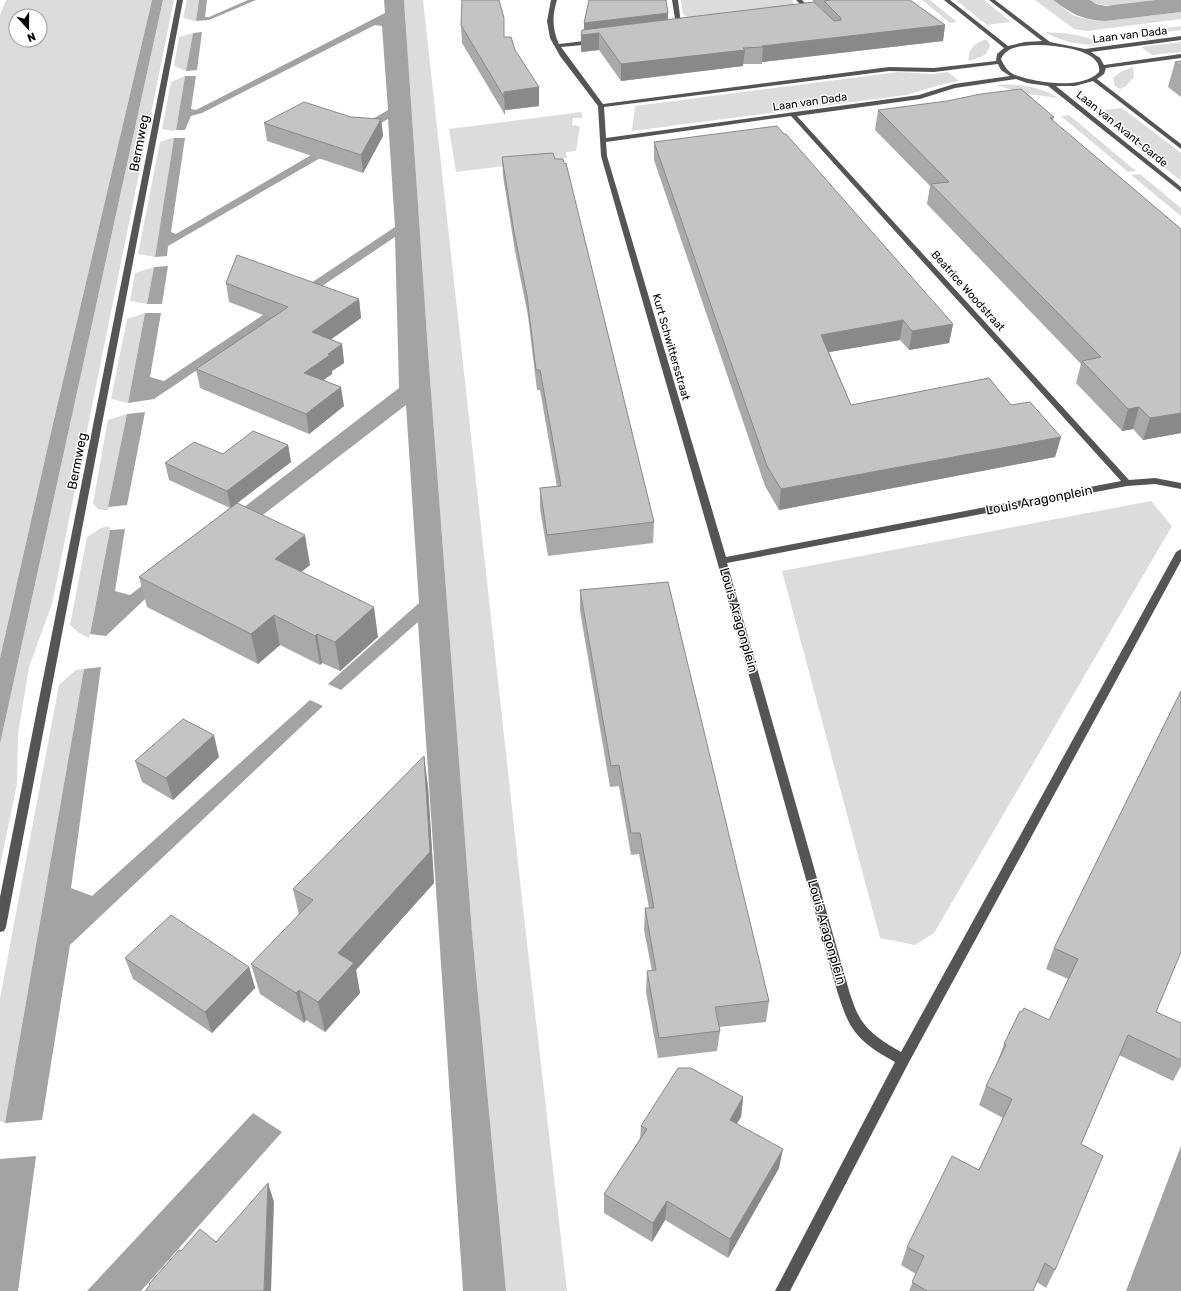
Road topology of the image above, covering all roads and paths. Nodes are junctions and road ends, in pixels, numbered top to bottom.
1 (180, 0) edge
2 (554, 0) edge
3 (675, 0) edge
4 (799, 0) edge
5 (947, 0) edge
6 (992, 0) edge
7 (814, 15) junction
8 (806, 16) edge
9 (820, 20) edge
10 (688, 30) edge
11 (680, 31) junction
12 (672, 32) edge
13 (1181, 38) edge
14 (603, 41) edge
15 (1048, 43) junction
16 (557, 46) junction
17 (1008, 49) junction
18 (1082, 51) junction
19 (1181, 56) edge
20 (999, 62) junction
21 (1103, 67) junction
22 (1018, 77) junction
23 (1094, 79) junction
24 (1050, 85) junction
25 (601, 106) junction
26 (793, 115) junction
27 (604, 140) junction
28 (1181, 148) edge
29 (1181, 190) edge
30 (1127, 483) junction
31 (1181, 486) edge
32 (1181, 552) edge
33 (722, 560) junction
34 (0, 927) edge
35 (903, 1060) junction
36 (782, 1291) edge

1 - 34 street, Bermweg
2 - 16 street
3 - 11 street
4 - 7 street
5 - 17 street
6 - 15 street
7 - 8 street
7 - 9 street
10 - 11 street
11 - 12 street
13 - 18 street, Laan van Dada
14 - 16 street
15 - 17 street
15 - 18 street
16 - 25 street
17 - 20 street
18 - 21 street
19 - 21 street
20 - 22 street
20 - 25 street, Laan van Dada
21 - 23 street
22 - 24 street
22 - 26 street, Laan van Dada
23 - 24 street
23 - 28 street, Laan van Avant-Garde
24 - 29 street, Laan van Avant-Garde
25 - 27 street, Kurt Schwittersstraat
26 - 27 street, Laan van Dada
26 - 30 street, Beatrice Woodstraat
27 - 33 street, Kurt Schwittersstraat
30 - 31 street, Louis Aragonplein
30 - 33 street, Louis Aragonplein
32 - 35 street
33 - 35 street, Louis Aragonplein
35 - 36 street

